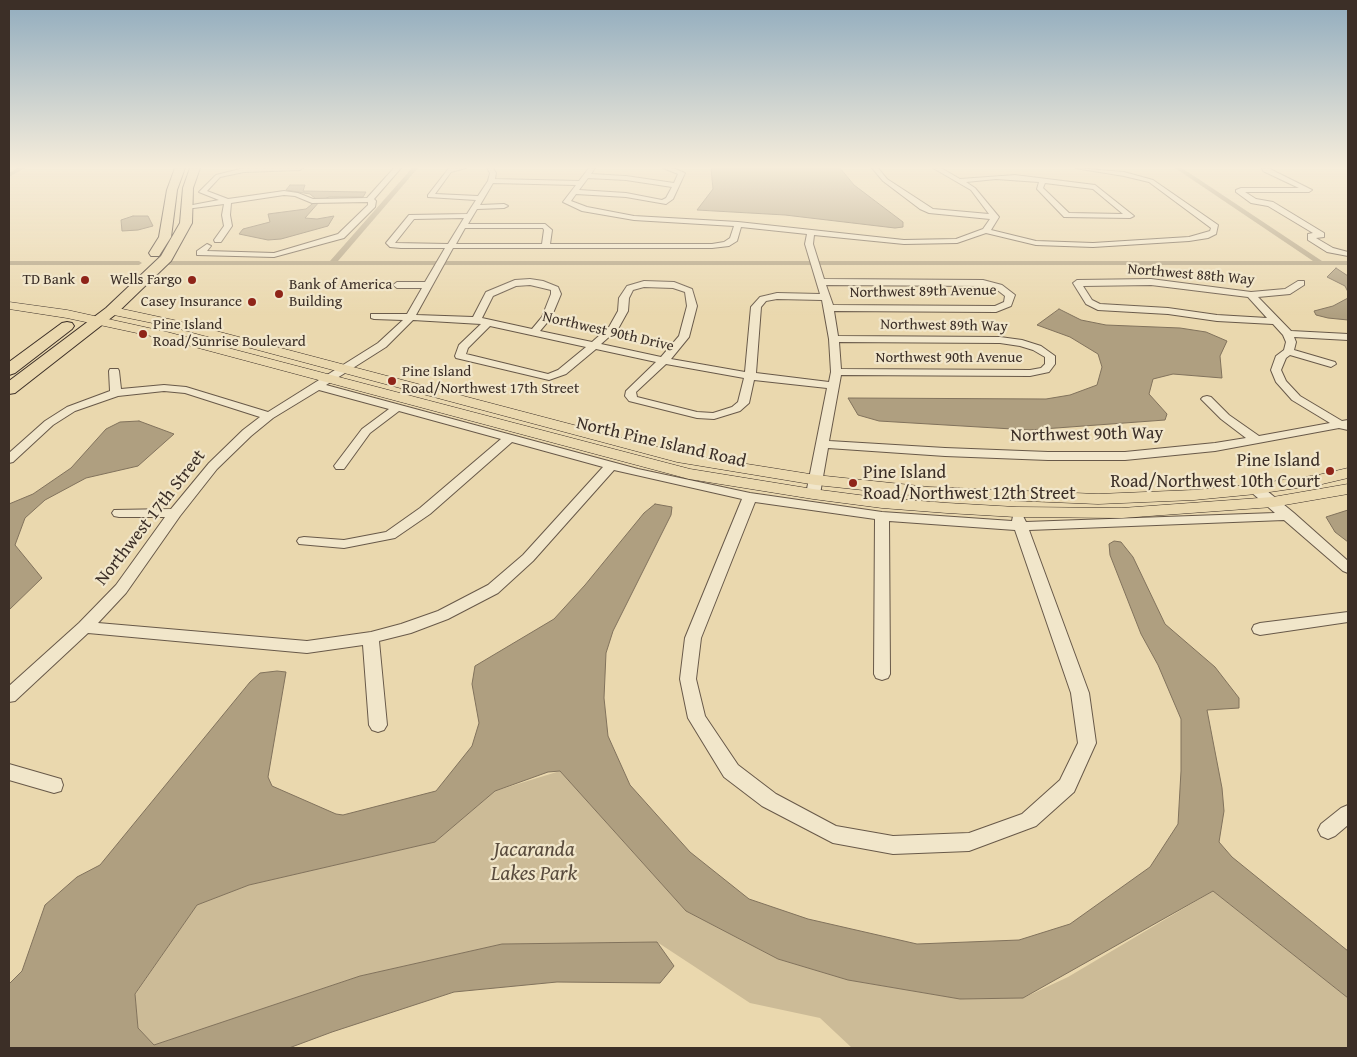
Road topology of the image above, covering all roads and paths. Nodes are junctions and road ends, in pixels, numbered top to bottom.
1 (168, 217) edge
2 (186, 217) edge
3 (226, 217) edge
4 (361, 217) edge
5 (415, 217) edge
6 (468, 217) edge
7 (630, 217) edge
8 (994, 217) edge
9 (1202, 217) edge
10 (1292, 217) edge
11 (738, 224) junction
12 (463, 226) junction
13 (986, 231) junction
14 (811, 232) junction
15 (218, 240) dead end
16 (546, 245) junction
17 (207, 246) dead end
18 (451, 246) junction
19 (1348, 254) edge
20 (159, 257) junction
21 (821, 282) junction
22 (1301, 283) dead end
23 (397, 285) dead end
24 (428, 285) junction
25 (109, 295) dead end
26 (1251, 295) junction
27 (9, 297) edge
28 (825, 297) junction
29 (9, 306) edge
30 (829, 308) junction
31 (95, 314) junction
32 (374, 316) dead end
33 (409, 319) junction
34 (476, 320) junction
35 (1276, 321) junction
36 (488, 322) junction
37 (535, 331) junction
38 (1288, 334) junction
39 (1348, 337) edge
40 (834, 339) junction
41 (594, 344) junction
42 (1289, 352) junction
43 (1050, 356) joint
44 (664, 360) junction
45 (1331, 364) dead end
46 (9, 370) edge
47 (343, 370) junction
48 (114, 371) dead end
49 (836, 372) junction
50 (750, 376) junction
51 (323, 383) junction
52 (834, 386) junction
53 (9, 389) edge
54 (116, 393) junction
55 (1207, 399) dead end
56 (398, 407) junction
57 (269, 416) junction
58 (1346, 425) edge
59 (509, 438) junction
60 (1257, 440) junction
61 (824, 444) junction
62 (9, 460) edge
63 (340, 466) dead end
64 (612, 466) junction
65 (1348, 473) edge
66 (814, 487) junction
67 (1256, 489) junction
68 (1348, 489) edge
69 (750, 497) junction
70 (1272, 502) junction
71 (119, 513) dead end
72 (175, 513) junction
73 (882, 516) junction
74 (1288, 516) junction
75 (1018, 519) junction
76 (304, 541) dead end
77 (1348, 568) edge
78 (1348, 617) edge
79 (85, 626) junction
80 (1260, 629) dead end
81 (371, 638) junction
82 (882, 674) dead end
83 (9, 696) edge
84 (378, 725) dead end
85 (9, 772) edge
86 (54, 785) dead end
87 (1348, 814) edge
88 (1328, 830) dead end

1 - 20 highway
2 - 20 highway
3 - 15 street
4 - 17 street
5 - 18 street
6 - 12 street, Northwest 17th Street
7 - 11 street
8 - 13 street
9 - 13 street
10 - 19 street
11 - 14 street
11 - 16 street
12 - 16 street
12 - 18 street, Northwest 17th Street
13 - 14 street
14 - 21 street
16 - 18 street
18 - 24 street, Northwest 17th Street
20 - 25 highway
20 - 31 highway
21 - 28 street
21 - 30 street, Northwest 89th Avenue
22 - 26 street, Northwest 88th Way
23 - 24 street
24 - 33 street, Northwest 17th Street
26 - 35 street
26 - 35 street, Northwest 88th Way
27 - 31 main road, North Pine Island Road
28 - 30 street
28 - 50 street
29 - 31 main road, North Pine Island Road
30 - 40 street
31 - 46 highway
31 - 47 main road, North Pine Island Road
31 - 51 main road, North Pine Island Road
31 - 53 highway
32 - 33 street, Northwest 90th Drive
33 - 34 street, Northwest 90th Drive
33 - 47 street, Northwest 17th Street
34 - 36 street, Northwest 90th Drive
34 - 37 street
35 - 38 street
36 - 37 street, Northwest 90th Drive
36 - 41 street
37 - 41 street, Northwest 90th Drive
38 - 39 street
38 - 42 street
40 - 43 street, Northwest 89th Way
40 - 49 street
41 - 44 street, Northwest 90th Drive
41 - 44 street
42 - 45 street
42 - 58 street
43 - 49 street, Northwest 90th Avenue
44 - 50 street, Northwest 90th Drive
44 - 50 street
47 - 51 street, Northwest 17th Street
47 - 66 main road, North Pine Island Road
48 - 54 street
49 - 52 street
50 - 52 street, Northwest 90th Drive
51 - 56 street
51 - 57 street, Northwest 17th Street
51 - 66 main road, North Pine Island Road
52 - 61 street
54 - 57 street
54 - 62 street
55 - 60 street
56 - 59 street
56 - 63 street
57 - 72 street, Northwest 17th Street
58 - 60 street, Northwest 90th Way
59 - 64 street
59 - 76 street
60 - 61 street, Northwest 90th Way
61 - 66 street
64 - 69 street
64 - 81 street
65 - 67 main road, North Pine Island Road
66 - 67 main road, North Pine Island Road
66 - 75 main road, North Pine Island Road
67 - 70 street
68 - 70 main road, North Pine Island Road
69 - 73 street
69 - 75 street
70 - 74 street
70 - 75 main road, North Pine Island Road
71 - 72 street
72 - 79 street, Northwest 17th Street
73 - 75 street
73 - 82 street
74 - 75 street
74 - 77 street
78 - 80 street
79 - 81 street
79 - 83 street, Northwest 17th Street
81 - 84 street
85 - 86 street
87 - 88 street

